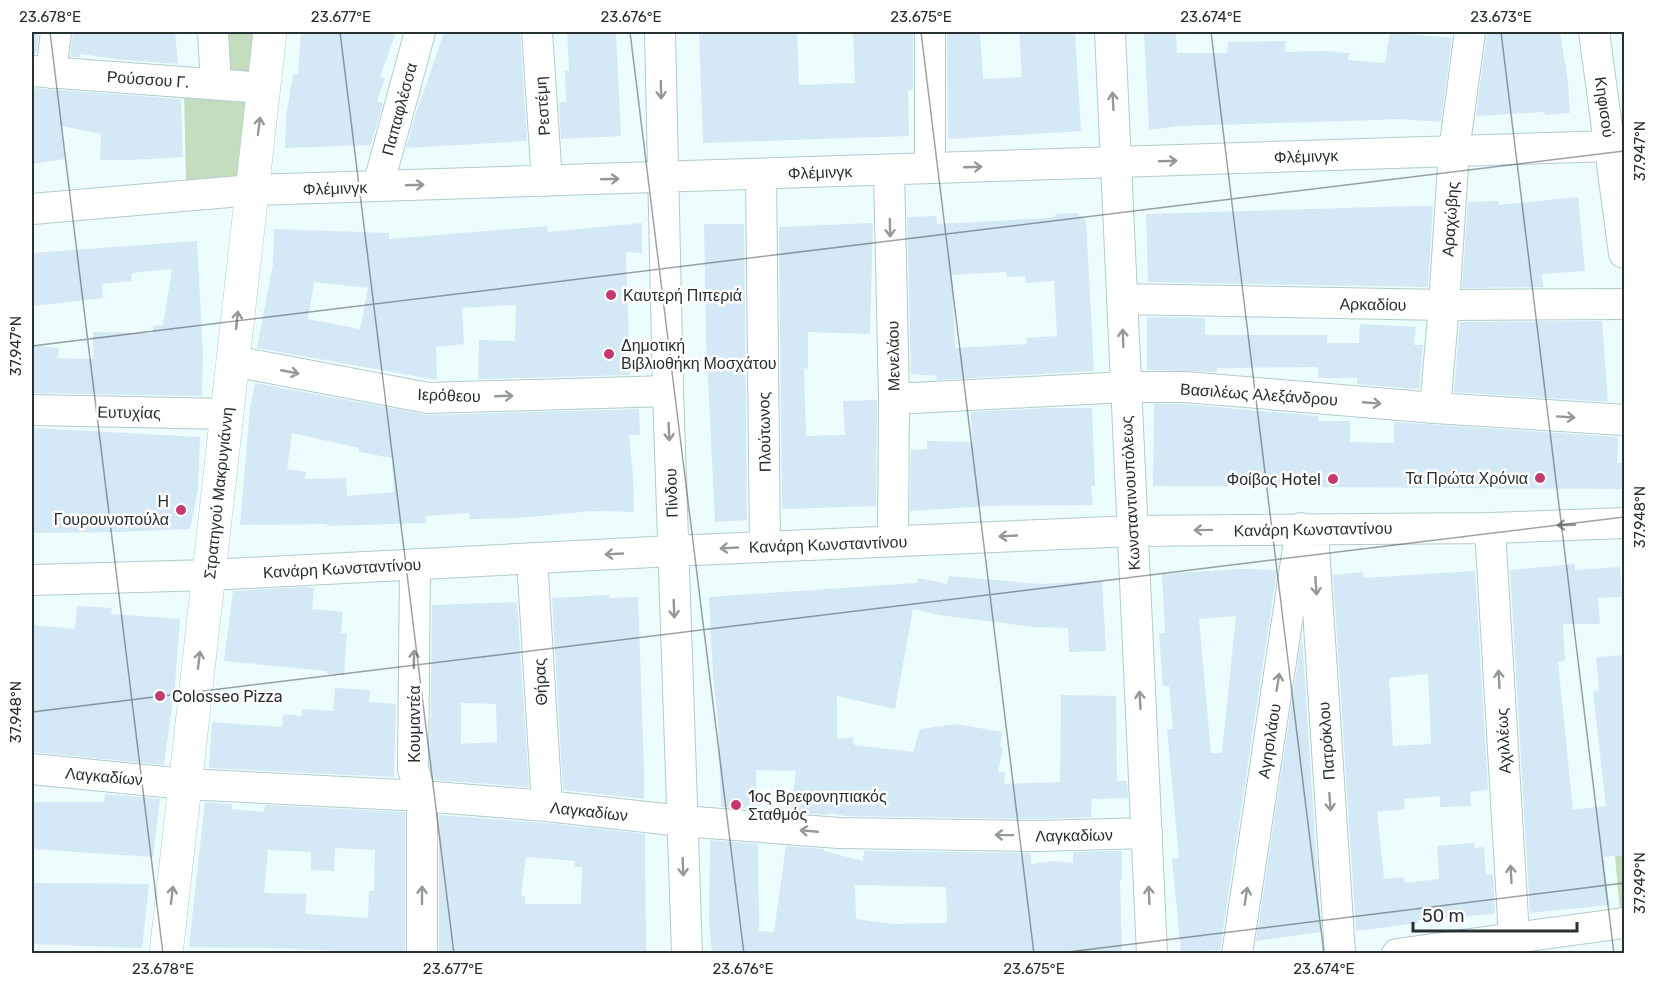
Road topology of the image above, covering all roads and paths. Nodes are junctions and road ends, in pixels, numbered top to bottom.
1 (56, 32) edge
2 (213, 32) edge
3 (270, 32) edge
4 (420, 32) edge
5 (537, 32) edge
6 (660, 32) edge
7 (930, 32) edge
8 (1110, 32) edge
9 (1470, 32) edge
10 (1594, 32) edge
11 (41, 72) edge
12 (216, 84) junction
13 (264, 88) junction
14 (1610, 146) junction
15 (1454, 151) junction
16 (1116, 162) junction
17 (930, 168) junction
18 (889, 170) junction
19 (761, 174) junction
20 (664, 177) junction
21 (547, 181) junction
22 (378, 186) junction
23 (252, 190) junction
24 (32, 209) edge
25 (1624, 253) edge
26 (1122, 299) junction
27 (1624, 304) edge
28 (1444, 305) junction
29 (232, 361) junction
30 (1125, 387) junction
31 (668, 392) junction
32 (894, 399) junction
33 (1435, 408) junction
34 (32, 410) edge
35 (226, 414) junction
36 (1624, 420) edge
37 (1624, 523) edge
38 (1307, 528) junction
39 (1490, 528) junction
40 (1133, 531) junction
41 (894, 541) junction
42 (765, 547) junction
43 (672, 551) junction
44 (532, 558) junction
45 (415, 564) junction
46 (209, 574) junction
47 (32, 580) edge
48 (32, 769) edge
49 (185, 784) junction
50 (422, 796) junction
51 (547, 796) junction
52 (681, 821) junction
53 (1147, 833) junction
54 (1624, 923) edge
55 (1515, 946) edge
56 (166, 954) edge
57 (422, 954) edge
58 (687, 954) edge
59 (1152, 954) edge
60 (1237, 954) edge
61 (1340, 954) edge
62 (1397, 954) edge

1 - 11 street
2 - 12 street
3 - 13 main road, Στρατηγού Μακρυγιάννη
4 - 22 street, Παπαφλέσσα
5 - 21 street, Ρεστέμη
6 -> 20 street, Πίνδου
7 - 17 street
16 -> 8 street, Κωνσταντινουπόλεως
9 - 15 street, Αραχώβης
10 - 14 street, Κηφισού
11 - 12 street, Ρούσσου Γ.
12 - 13 street, Ρούσσου Γ.
23 -> 13 main road, Στρατηγού Μακρυγιάννη
14 - 15 street, Φλέμινγκ
14 - 25 street, Κηφισού
16 -> 15 street, Φλέμινγκ
15 - 28 street, Αραχώβης
17 -> 16 street, Φλέμινγκ
16 - 26 street, Κωνσταντινουπόλεως
17 - 18 street, Φλέμινγκ
18 - 19 street, Φλέμινγκ
18 -> 32 street, Μενελάου
19 - 20 street, Φλέμινγκ
19 - 42 street, Πλούτωνος
21 -> 20 street, Φλέμινγκ
20 - 31 street, Πίνδου
22 -> 21 street, Φλέμινγκ
22 - 23 street, Φλέμινγκ
23 - 24 street, Φλέμινγκ
29 -> 23 main road, Στρατηγού Μακρυγιάννη
26 - 28 street, Αρκαδίου
30 -> 26 street, Κωνσταντινουπόλεως
27 - 28 street, Αρκαδίου
28 - 33 street, Αραχώβης
29 -> 31 street, Ιερόθεου
29 - 35 main road, Στρατηγού Μακρυγιάννη
30 - 32 street, Βασιλέως Αλεξάνδρου
30 -> 33 street, Βασιλέως Αλεξάνδρου
30 - 40 street, Κωνσταντινουπόλεως
31 -> 43 street, Πίνδου
32 - 41 street, Μενελάου
33 -> 36 street, Βασιλέως Αλεξάνδρου
34 - 35 street, Ευτυχίας
35 - 46 main road, Στρατηγού Μακρυγιάννη
37 -> 39 street, Κανάρη Κωνσταντίνου
38 - 39 street, Κανάρη Κωνσταντίνου
38 -> 40 street, Κανάρη Κωνσταντίνου
60 -> 38 street, Αγησιλάου
38 -> 61 street, Πατρόκλου
55 -> 39 street, Αχιλλέως
40 -> 41 street, Κανάρη Κωνσταντίνου
53 -> 40 street, Κωνσταντινουπόλεως
41 - 42 street, Κανάρη Κωνσταντίνου
42 -> 43 street, Κανάρη Κωνσταντίνου
43 -> 44 street, Κανάρη Κωνσταντίνου
43 -> 52 street, Πίνδου
44 - 45 street, Κανάρη Κωνσταντίνου
44 - 51 street, Θήρας
45 - 46 street, Κανάρη Κωνσταντίνου
50 -> 45 street, Κουμαντέα
46 - 47 street, Κανάρη Κωνσταντίνου
49 -> 46 main road, Στρατηγού Μακρυγιάννη
48 - 49 street, Λαγκαδίων
49 - 50 street, Λαγκαδίων
56 -> 49 main road, Στρατηγού Μακρυγιάννη
50 - 51 street, Λαγκαδίων
57 -> 50 street, Κουμαντέα
51 - 52 street, Λαγκαδίων
53 -> 52 street, Λαγκαδίων
52 -> 58 street, Πίνδου
59 -> 53 street, Κωνσταντινουπόλεως
54 - 55 street
55 - 62 street

